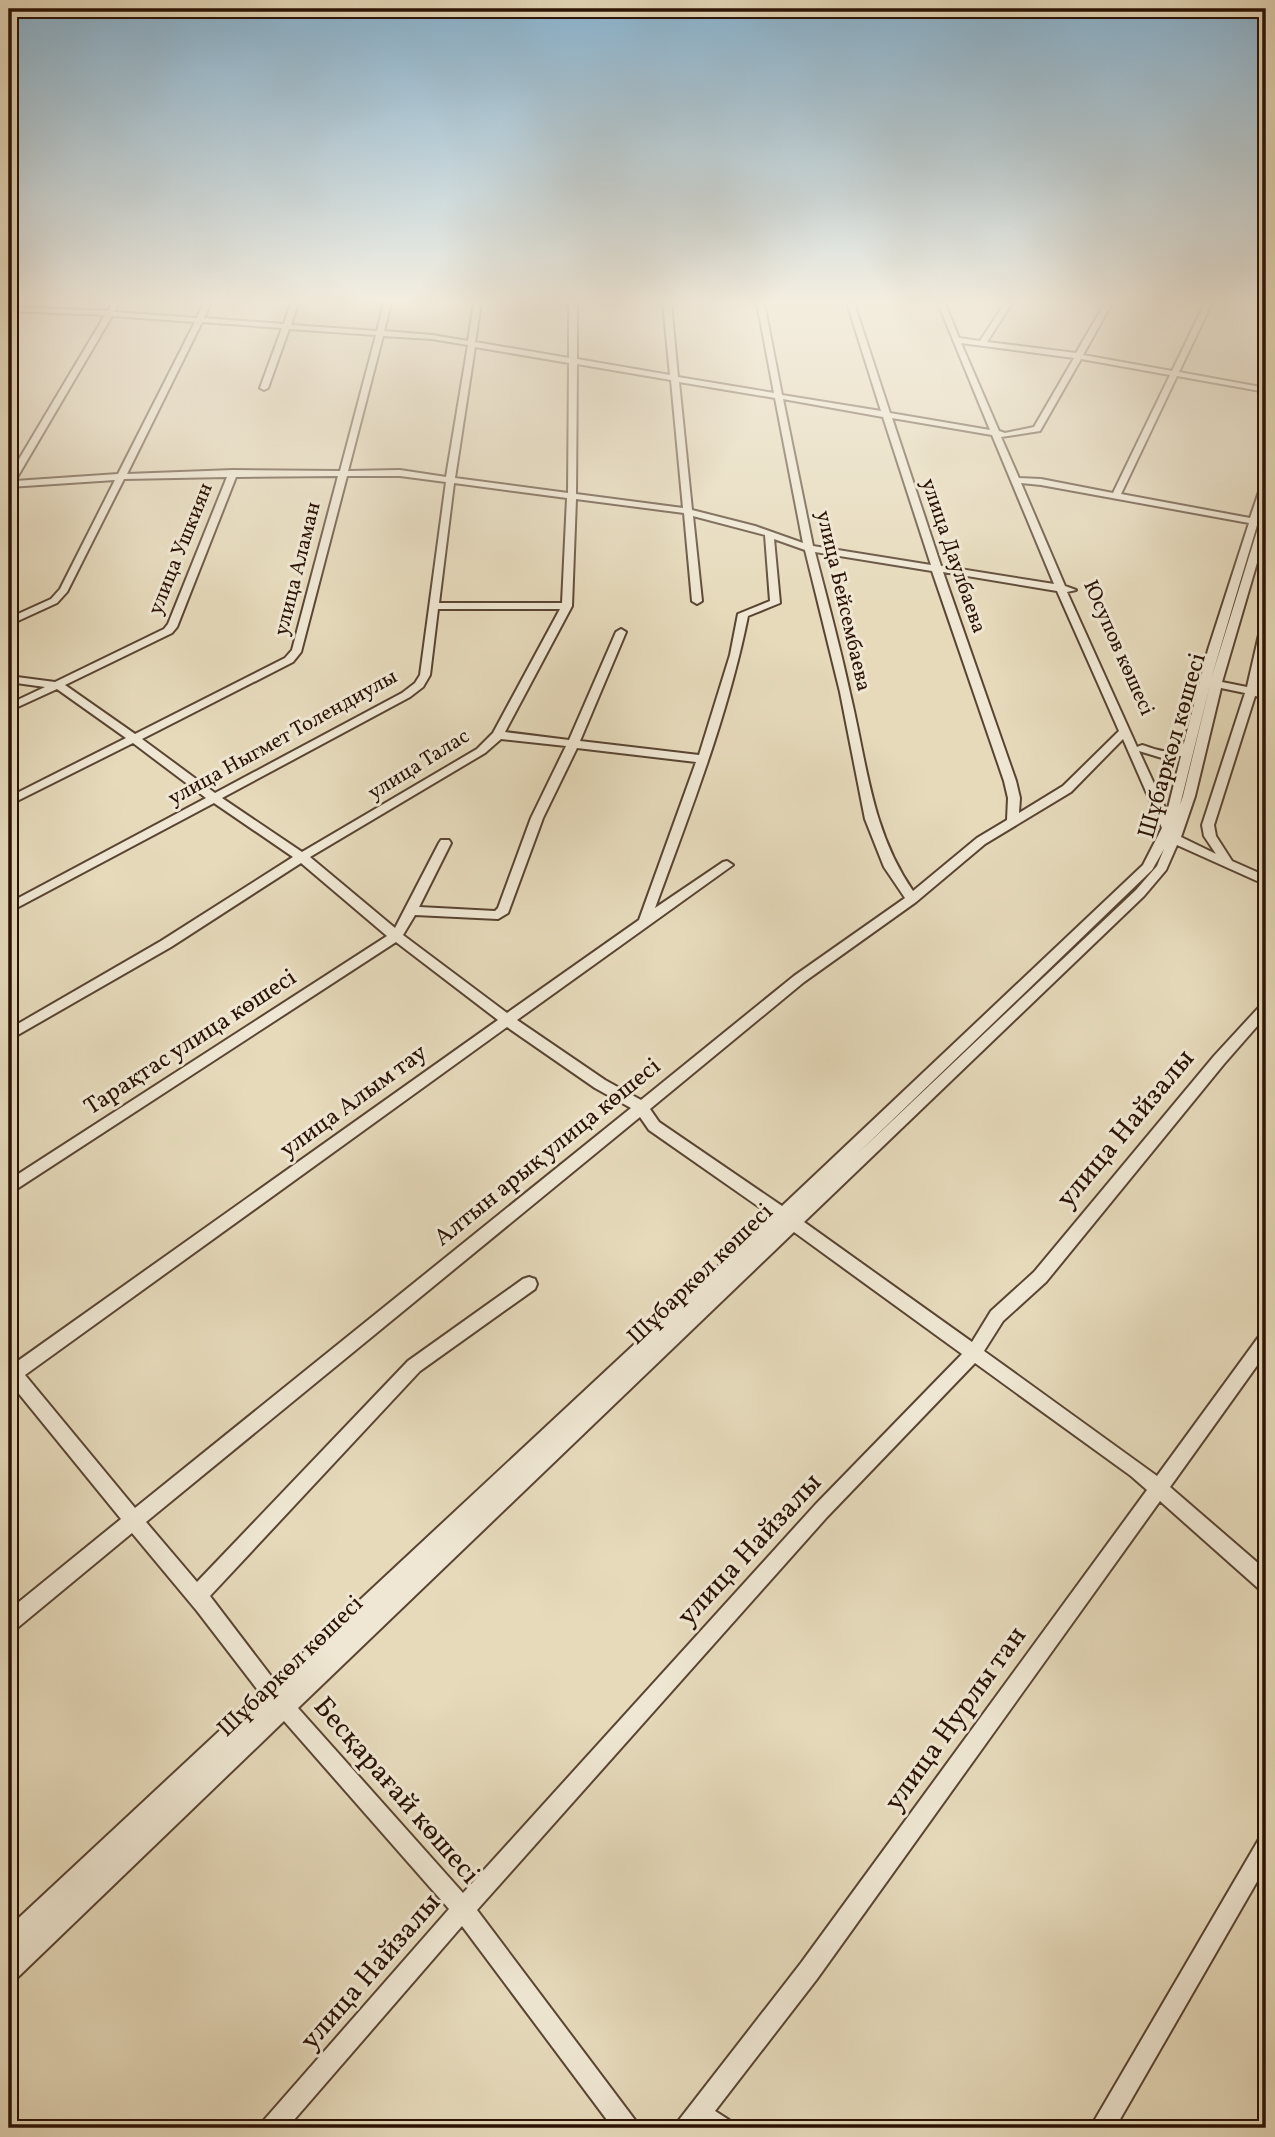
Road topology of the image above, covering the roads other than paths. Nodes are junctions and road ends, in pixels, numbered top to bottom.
1 (57, 403) edge
2 (159, 403) edge
3 (362, 403) edge
4 (462, 403) edge
5 (571, 403) edge
6 (676, 403) edge
7 (779, 403) edge
8 (812, 403) edge
9 (882, 403) edge
10 (987, 403) edge
11 (1052, 403) edge
12 (1160, 403) edge
13 (886, 415) junction
14 (1002, 436) junction
15 (452, 466) junction
16 (233, 472) junction
17 (343, 472) junction
18 (400, 473) junction
19 (123, 476) junction
20 (1020, 480) junction
21 (451, 481) junction
22 (1266, 483) edge
23 (9, 484) edge
24 (572, 494) junction
25 (1116, 495) junction
26 (686, 511) junction
27 (1263, 522) edge
28 (769, 534) junction
29 (808, 548) junction
30 (936, 570) junction
31 (1066, 590) junction
32 (697, 601) dead end
33 (435, 606) junction
34 (567, 606) junction
35 (9, 622) edge
36 (1266, 626) edge
37 (621, 632) dead end
38 (9, 679) edge
39 (1211, 683) junction
40 (58, 685) junction
41 (1251, 691) junction
42 (1266, 695) edge
43 (9, 708) edge
44 (1124, 732) junction
45 (498, 735) junction
46 (134, 739) junction
47 (1191, 741) junction
48 (573, 744) junction
49 (1142, 748) junction
50 (703, 759) junction
51 (214, 798) junction
52 (9, 801) edge
53 (1013, 821) junction
54 (1171, 835) junction
55 (445, 843) dead end
56 (302, 857) junction
57 (1227, 863) junction
58 (727, 865) dead end
59 (1266, 881) edge
60 (912, 899) junction
61 (9, 908) edge
62 (411, 911) junction
63 (644, 922) junction
64 (396, 936) junction
65 (1266, 1008) edge
66 (507, 1020) junction
67 (9, 1035) edge
68 (640, 1106) junction
69 (9, 1188) edge
70 (787, 1218) junction
71 (529, 1284) dead end
72 (1266, 1340) edge
73 (974, 1354) junction
74 (10, 1373) edge
75 (1158, 1490) junction
76 (134, 1522) junction
77 (1266, 1582) edge
78 (197, 1596) junction
79 (9, 1622) edge
80 (279, 1700) junction
81 (1266, 1846) edge
82 (463, 1909) junction
83 (9, 1942) edge
84 (9, 1970) edge
85 (693, 2121) edge
86 (272, 2128) edge
87 (627, 2128) edge
88 (720, 2128) edge
89 (1102, 2128) edge

1 - 23 street
2 - 19 street
3 - 17 street, улица Аламан
4 - 15 street, улица Ныгмет Толендиулы
5 - 24 street, улица Талас
6 - 26 street
7 - 29 street, улица Бейсембаева
8 - 13 street
9 - 13 street, улица Даулбаева
10 - 14 street, Юсупов көшесі
11 - 14 street
12 - 25 street
13 - 14 street
13 - 30 street, улица Даулбаева
14 - 20 street, Юсупов көшесі
15 - 18 street
15 - 21 street, улица Ныгмет Толендиулы
16 - 17 street
16 - 19 street
16 - 40 street, улица Ушкиян
17 - 18 street
17 - 46 street, улица Аламан
18 - 21 street
19 - 23 street
19 - 35 street
20 - 25 street
20 - 31 street, Юсупов көшесі
21 - 24 street
21 - 33 street, улица Ныгмет Толендиулы
22 - 27 street, Шұбаркөл көшесі
24 - 26 street
24 - 34 street, улица Талас
25 - 27 street
26 - 28 street
26 - 32 street
27 - 39 street, Шұбаркөл көшесі
28 - 29 street
28 - 50 street
29 - 30 street
29 - 60 street, улица Бейсембаева
30 - 31 street
30 - 53 street, улица Даулбаева
31 - 44 street, Юсупов көшесі
31 - 49 street, Юсупов көшесі
33 - 34 street
33 - 51 street, улица Ныгмет Толендиулы
34 - 45 street, улица Талас
36 - 41 street
37 - 48 street
38 - 40 street
39 - 41 street
39 - 47 street, Шұбаркөл көшесі
39 - 54 street, Шұбаркөл көшесі
40 - 43 street, улица Ушкиян
40 - 46 street
41 - 42 street
41 - 57 street
44 - 53 street, Алтын арық улица көшесі
44 - 54 street, Юсупов көшесі
45 - 48 street
45 - 56 street, улица Талас
46 - 51 street
46 - 52 street, улица Аламан
47 - 49 street
47 - 54 street, Шұбаркөл көшесі
48 - 50 street
48 - 62 street
49 - 54 street, Юсупов көшесі
50 - 63 street
51 - 56 street
51 - 61 street, улица Ныгмет Толендиулы
53 - 60 street, Алтын арық улица көшесі
54 - 57 street
54 - 70 street, Шұбаркөл көшесі
55 - 62 street
56 - 64 street
56 - 67 street, улица Талас
57 - 59 street
58 - 63 street, улица Алым тау
60 - 68 street, Алтын арық улица көшесі
62 - 64 street
63 - 66 street, улица Алым тау
64 - 66 street
64 - 69 street, Тарақтас улица көшесі
65 - 73 street, улица Найзалы
66 - 68 street
66 - 74 street, улица Алым тау
68 - 70 street
68 - 76 street, Алтын арық улица көшесі
70 - 73 street
70 - 80 street, Шұбаркөл көшесі
71 - 78 street
72 - 75 street, улица Нурлы тан
73 - 75 street
73 - 82 street, улица Найзалы
74 - 76 street, Бесқарағай көшесі
75 - 77 street
75 - 85 street, улица Нурлы тан
76 - 78 street, Бесқарағай көшесі
76 - 79 street, Алтын арық улица көшесі
78 - 80 street, Бесқарағай көшесі
80 - 82 street, Бесқарағай көшесі
80 - 83 street, Шұбаркөл көшесі
80 - 84 street, Шұбаркөл көшесі
81 - 89 street
82 - 86 street, улица Найзалы
82 - 87 street, Бесқарағай көшесі
85 - 88 street

